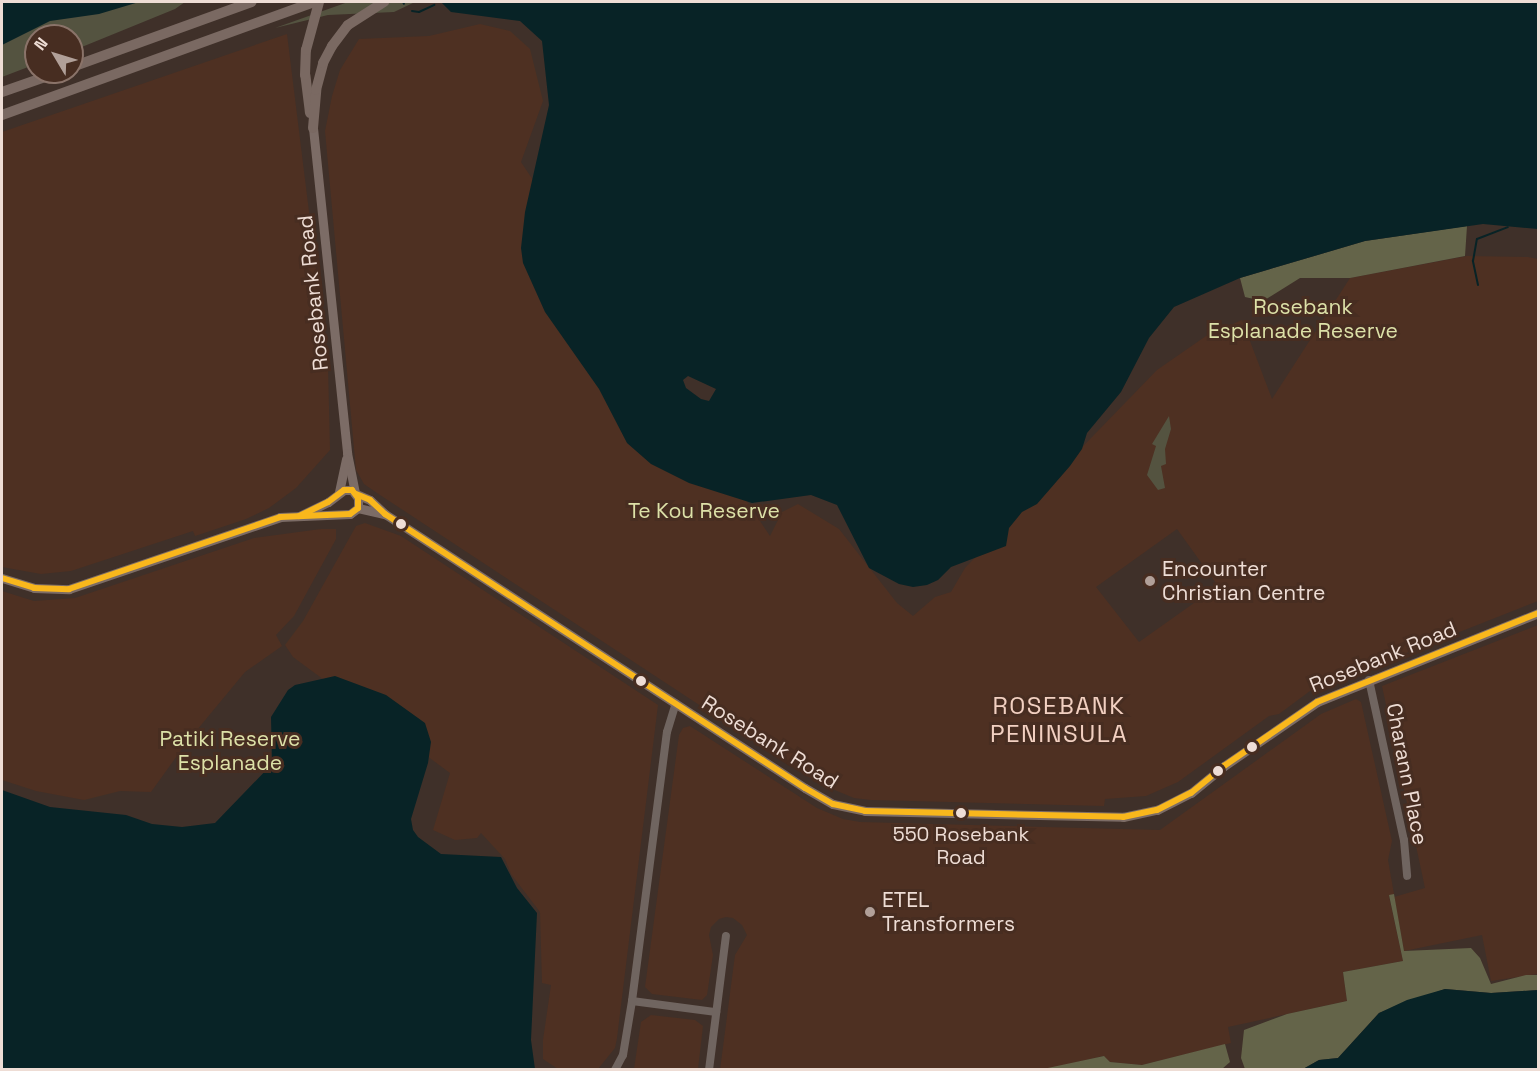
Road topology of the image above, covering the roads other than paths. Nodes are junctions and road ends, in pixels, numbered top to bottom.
1 (252, 2) edge
2 (314, 2) edge
3 (319, 2) edge
4 (384, 2) edge
5 (84, 63) edge
6 (25, 84) edge
7 (2, 92) edge
8 (2, 115) edge
9 (313, 128) junction
10 (347, 453) junction
11 (338, 493) junction
12 (356, 493) junction
13 (358, 508) junction
14 (340, 512) junction
15 (385, 514) junction
16 (299, 516) junction
17 (2, 578) edge
18 (1539, 613) edge
19 (1370, 680) junction
20 (676, 703) junction
21 (1407, 876) dead end
22 (726, 936) dead end
23 (632, 1001) junction
24 (716, 1012) junction
25 (615, 1070) edge
26 (709, 1070) edge

1 - 5 highway
2 - 8 highway
3 - 9 highway
4 - 9 highway
6 - 7 highway
9 - 10 main road, Rosebank Road
10 - 11 main road, Rosebank Road
10 - 12 main road, Rosebank Road
11 - 12 main road
11 - 14 main road
11 - 16 main road
12 - 13 main road
12 - 15 main road, Rosebank Road
13 - 14 main road
13 - 15 main road, Rosebank Road
14 - 16 main road
15 - 20 main road, Rosebank Road
16 - 17 main road
18 - 19 main road, Rosebank Road
19 - 20 main road, Rosebank Road
19 - 21 street, Charann Place
20 - 23 street
22 - 24 street
23 - 24 street
23 - 25 street
24 - 26 street

